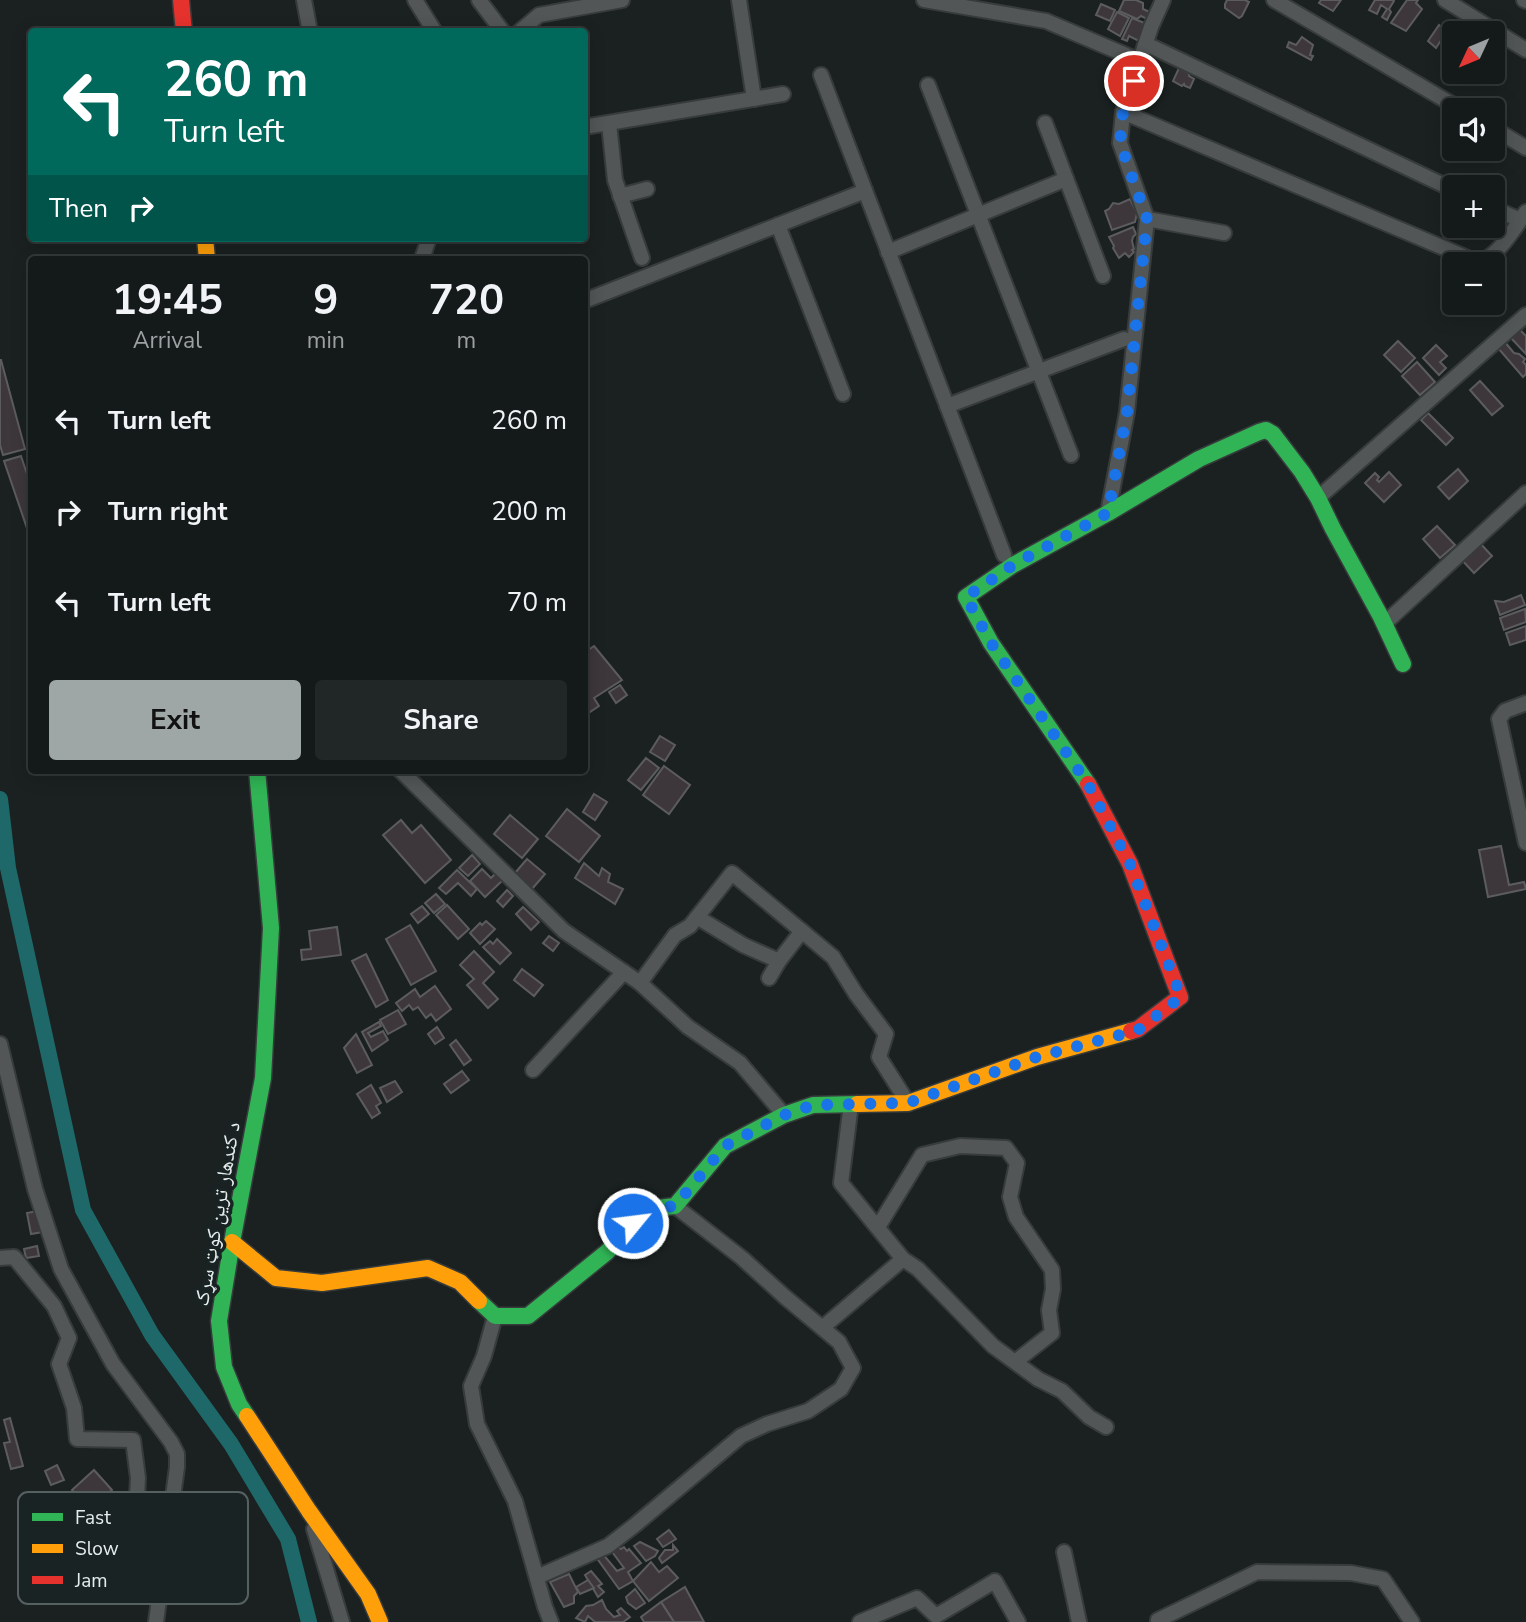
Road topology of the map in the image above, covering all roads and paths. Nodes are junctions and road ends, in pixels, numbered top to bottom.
1 (181, 0) edge
2 (304, 0) edge
3 (415, 0) edge
4 (480, 0) edge
5 (622, 0) edge
6 (739, 0) edge
7 (924, 0) edge
8 (1163, 0) edge
9 (1274, 0) edge
10 (1445, 0) edge
11 (184, 28) edge
12 (309, 28) edge
13 (432, 28) edge
14 (500, 28) edge
15 (524, 28) edge
16 (1146, 44) junction
17 (1526, 50) edge
18 (1140, 61) junction
19 (821, 75) dead end
20 (929, 85) dead end
21 (783, 94) dead end
22 (1442, 98) edge
23 (754, 99) junction
24 (1123, 112) junction
25 (1045, 123) dead end
26 (609, 124) junction
27 (588, 127) edge
28 (1505, 135) edge
29 (1526, 148) edge
30 (1066, 179) junction
31 (1442, 184) edge
32 (647, 190) dead end
33 (864, 191) junction
34 (620, 196) junction
35 (1505, 211) edge
36 (978, 215) junction
37 (1523, 216) edge
38 (1147, 219) junction
39 (778, 225) junction
40 (1224, 233) dead end
41 (888, 252) junction
42 (642, 258) dead end
43 (1102, 276) dead end
44 (588, 299) edge
45 (1526, 315) edge
46 (1124, 339) dead end
47 (1038, 371) junction
48 (843, 394) dead end
49 (947, 406) junction
50 (1071, 455) dead end
51 (1526, 493) edge
52 (1318, 498) junction
53 (1108, 513) junction
54 (1004, 555) dead end
55 (1384, 624) junction
56 (1403, 664) dead end
57 (1526, 702) edge
58 (257, 774) edge
59 (404, 774) edge
60 (1526, 843) edge
61 (697, 917) junction
62 (802, 931) junction
63 (779, 961) junction
64 (624, 972) junction
65 (769, 978) dead end
66 (640, 983) junction
67 (0, 1044) edge
68 (533, 1070) dead end
69 (908, 1103) junction
70 (851, 1104) junction
71 (784, 1115) junction
72 (675, 1206) junction
73 (878, 1227) junction
74 (232, 1242) junction
75 (0, 1258) edge
76 (904, 1259) junction
77 (495, 1316) junction
78 (822, 1328) junction
79 (1015, 1362) junction
80 (1107, 1427) dead end
81 (137, 1492) edge
82 (174, 1492) edge
83 (309, 1511) junction
84 (1064, 1552) dead end
85 (537, 1577) junction
86 (158, 1604) edge
87 (1075, 1621) edge
88 (156, 1622) edge
89 (342, 1622) edge
90 (380, 1622) edge
91 (551, 1622) edge
92 (860, 1622) edge
93 (1018, 1622) edge
94 (1158, 1622) edge
95 (1412, 1622) edge

1 - 11 street
2 - 12 street
3 - 13 street
4 - 14 street
5 - 15 street
6 - 23 street
7 - 18 street
8 - 16 street
9 - 22 street
10 - 17 street
16 - 18 street
16 - 31 street
18 - 24 street
19 - 33 street
20 - 36 street
21 - 23 street
23 - 26 street
24 - 37 street
24 - 38 street
25 - 30 street
26 - 27 street
26 - 34 street
28 - 29 street
30 - 36 street
30 - 43 street
32 - 34 street
33 - 39 street
33 - 41 street
34 - 42 street
35 - 37 street
36 - 41 street
36 - 47 street
38 - 40 street
38 - 53 street
39 - 44 street
39 - 48 street
41 - 49 street
45 - 52 street
46 - 47 street
47 - 49 street
47 - 50 street
49 - 54 street
51 - 55 street
52 - 53 street
52 - 55 street
53 - 69 street
55 - 56 street
57 - 60 street
58 - 74 street, د کندهار ترين کوټ سړک
59 - 64 street
61 - 62 street
61 - 63 street
61 - 66 street
62 - 63 street
62 - 69 street
63 - 65 street
64 - 66 street
64 - 68 street
66 - 71 street
67 - 82 street
69 - 70 street
70 - 71 street
70 - 73 street
71 - 72 street
72 - 77 street
72 - 78 street
73 - 76 street
73 - 79 street
74 - 77 street
74 - 83 street, د کندهار ترين کوټ سړک
75 - 81 street
76 - 78 street
76 - 79 street
77 - 85 street
78 - 85 street
79 - 80 street
83 - 89 street
83 - 90 street, د کندهار ترين کوټ سړک
84 - 87 street
85 - 91 street
86 - 88 street
92 - 93 street
94 - 95 street

